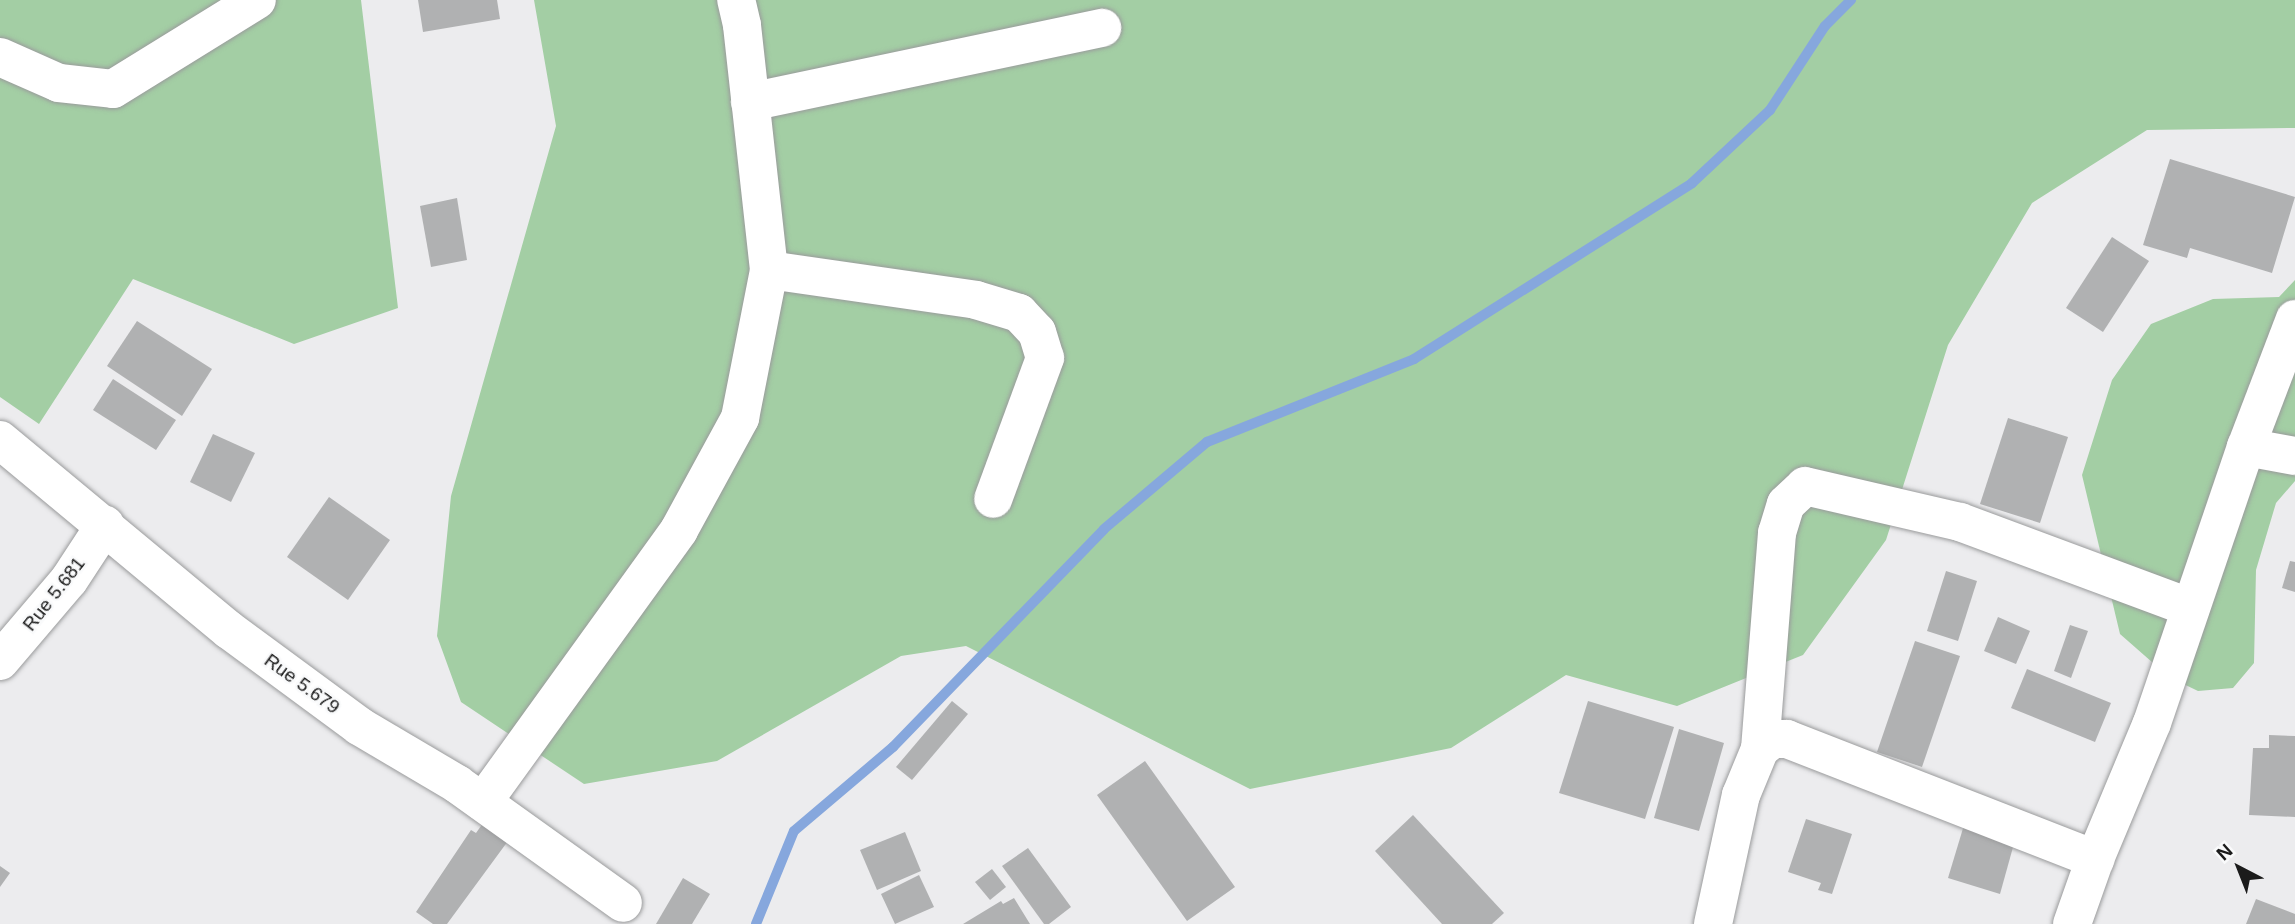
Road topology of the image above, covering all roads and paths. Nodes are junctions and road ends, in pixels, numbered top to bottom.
1 (257, 0) edge
2 (736, 0) edge
3 (1102, 28) dead end
4 (0, 57) edge
5 (750, 102) junction
6 (769, 270) junction
7 (2295, 319) edge
8 (0, 440) edge
9 (2246, 447) junction
10 (2295, 456) edge
11 (993, 499) dead end
12 (105, 525) junction
13 (2191, 608) junction
14 (0, 661) edge
15 (1760, 749) junction
16 (483, 802) junction
17 (2095, 859) junction
18 (623, 902) dead end
19 (1713, 924) edge
20 (2072, 924) edge

1 - 4 street
2 - 5 street
3 - 5 street
5 - 6 street
6 - 11 street
6 - 16 street
7 - 9 street
8 - 12 street, Rue 5.679
9 - 10 street
9 - 13 street
12 - 14 street, Rue 5.681
12 - 16 street, Rue 5.679
13 - 15 street
13 - 17 street
15 - 17 street
15 - 19 street
16 - 18 street, Rue 5.679
17 - 20 street

